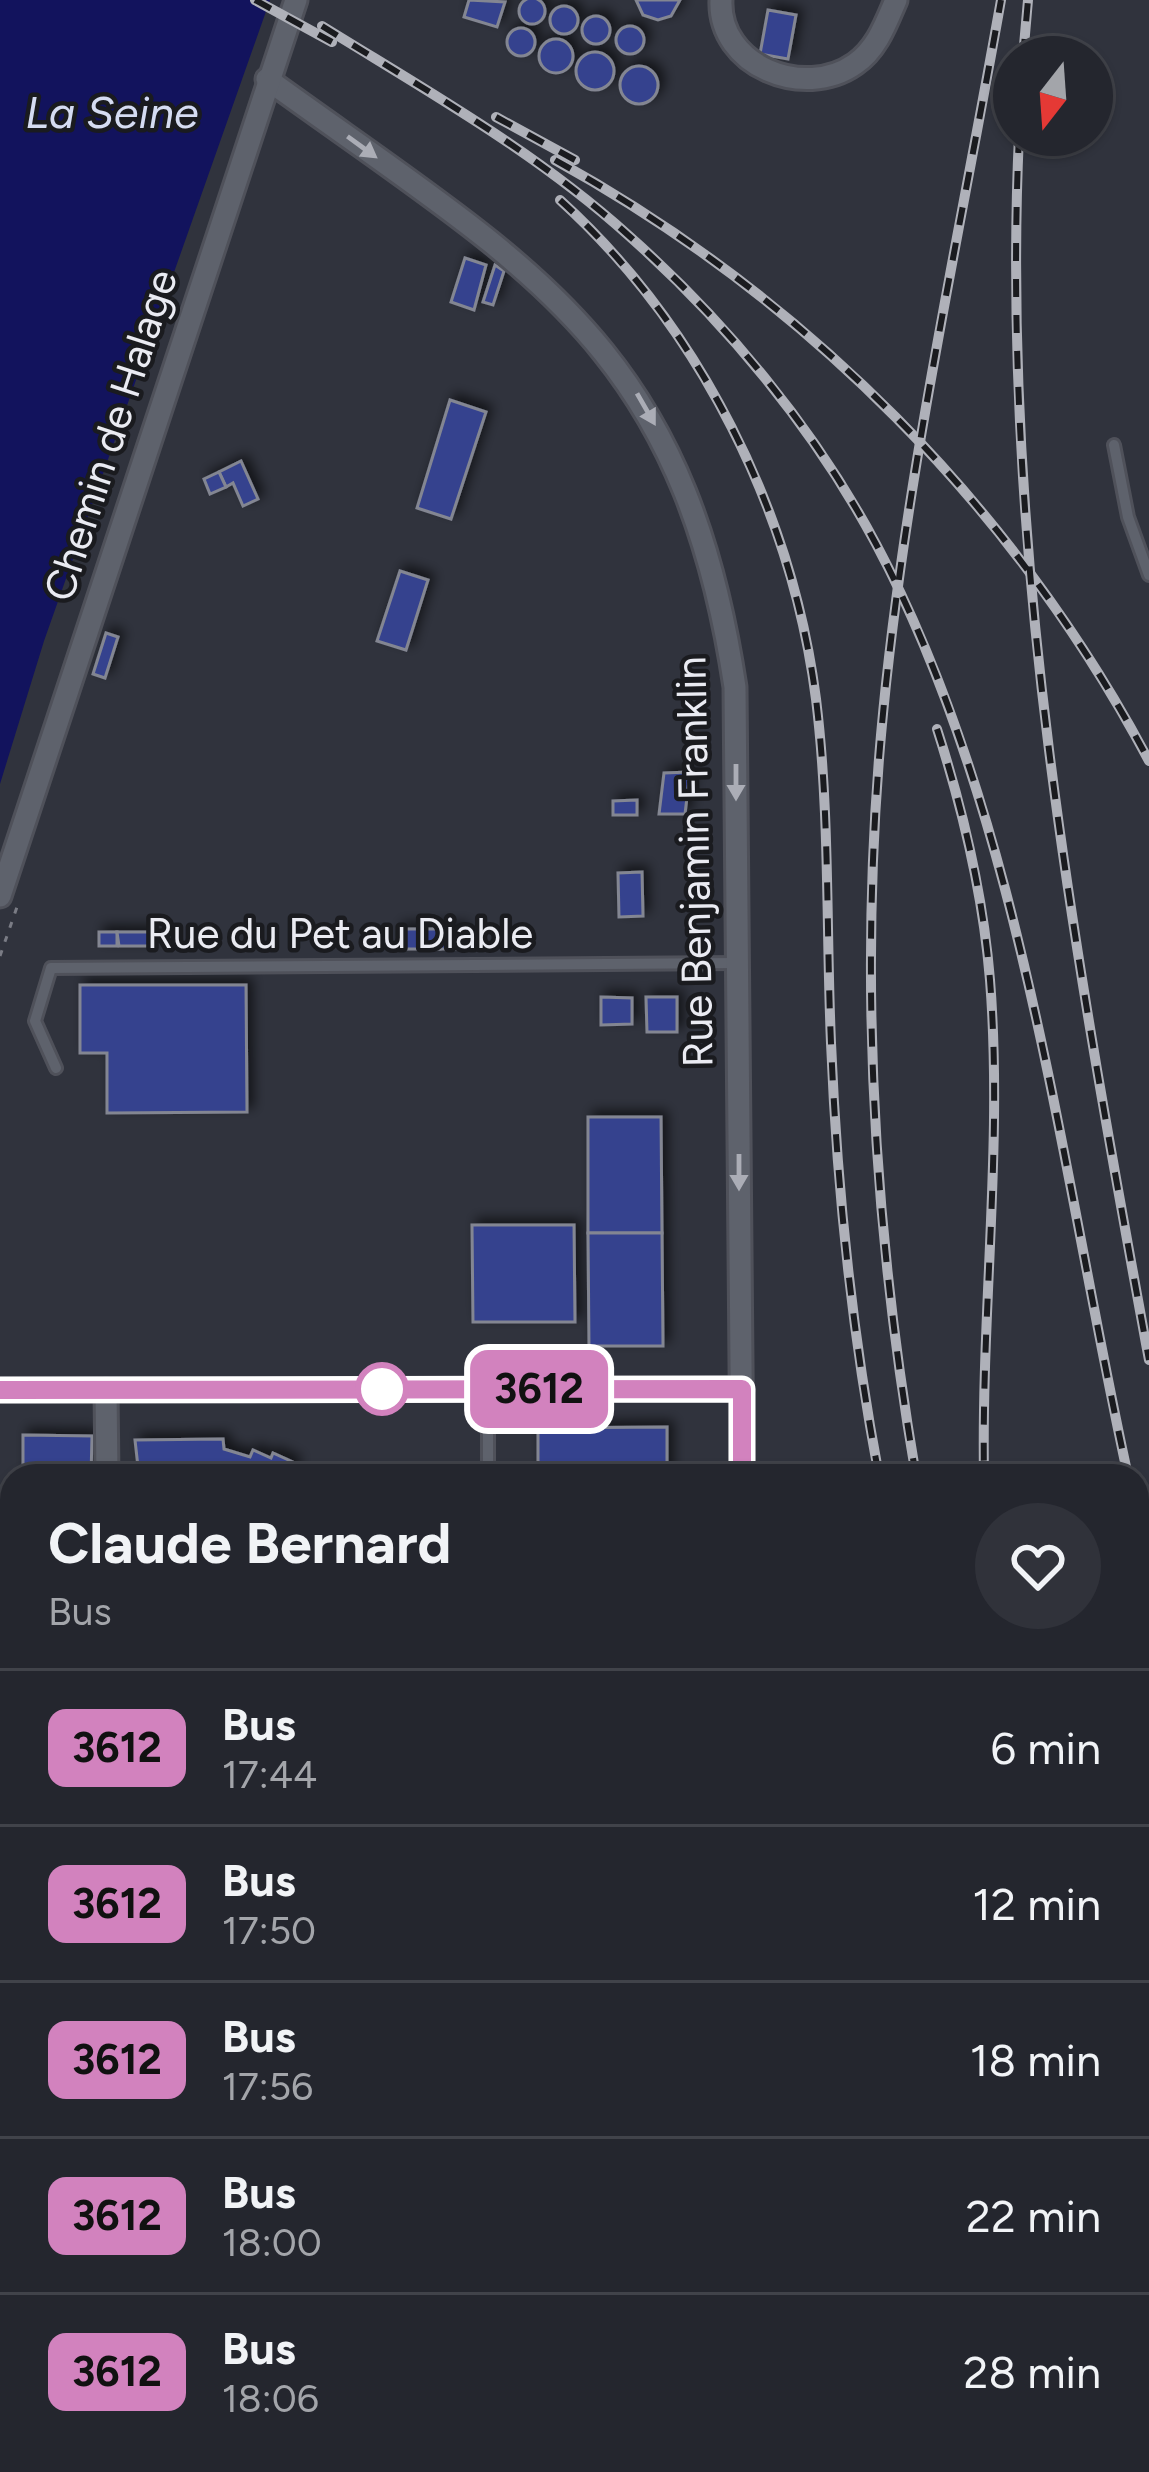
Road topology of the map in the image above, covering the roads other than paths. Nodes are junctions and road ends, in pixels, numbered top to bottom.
1 (296, 0) edge
2 (721, 0) edge
3 (896, 0) edge
4 (267, 79) junction
5 (1114, 445) dead end
6 (1149, 575) edge
7 (0, 896) edge
8 (737, 963) junction
9 (56, 1068) dead end
10 (488, 1389) junction
11 (742, 1389) junction
12 (0, 1390) edge
13 (106, 1390) junction
14 (107, 1464) edge
15 (488, 1464) edge
16 (742, 1464) edge

1 - 4 street, Chemin de Halage
2 - 3 street
4 - 7 street, Chemin de Halage
4 -> 8 street, Rue Benjamin Franklin
5 - 6 lane
8 - 9 lane, Rue du Pet au Diable
8 -> 11 street, Rue Benjamin Franklin
10 - 11 street
10 - 13 street
10 - 15 lane
11 - 16 street, Rue Benjamin Franklin
12 - 13 street
13 - 14 street

